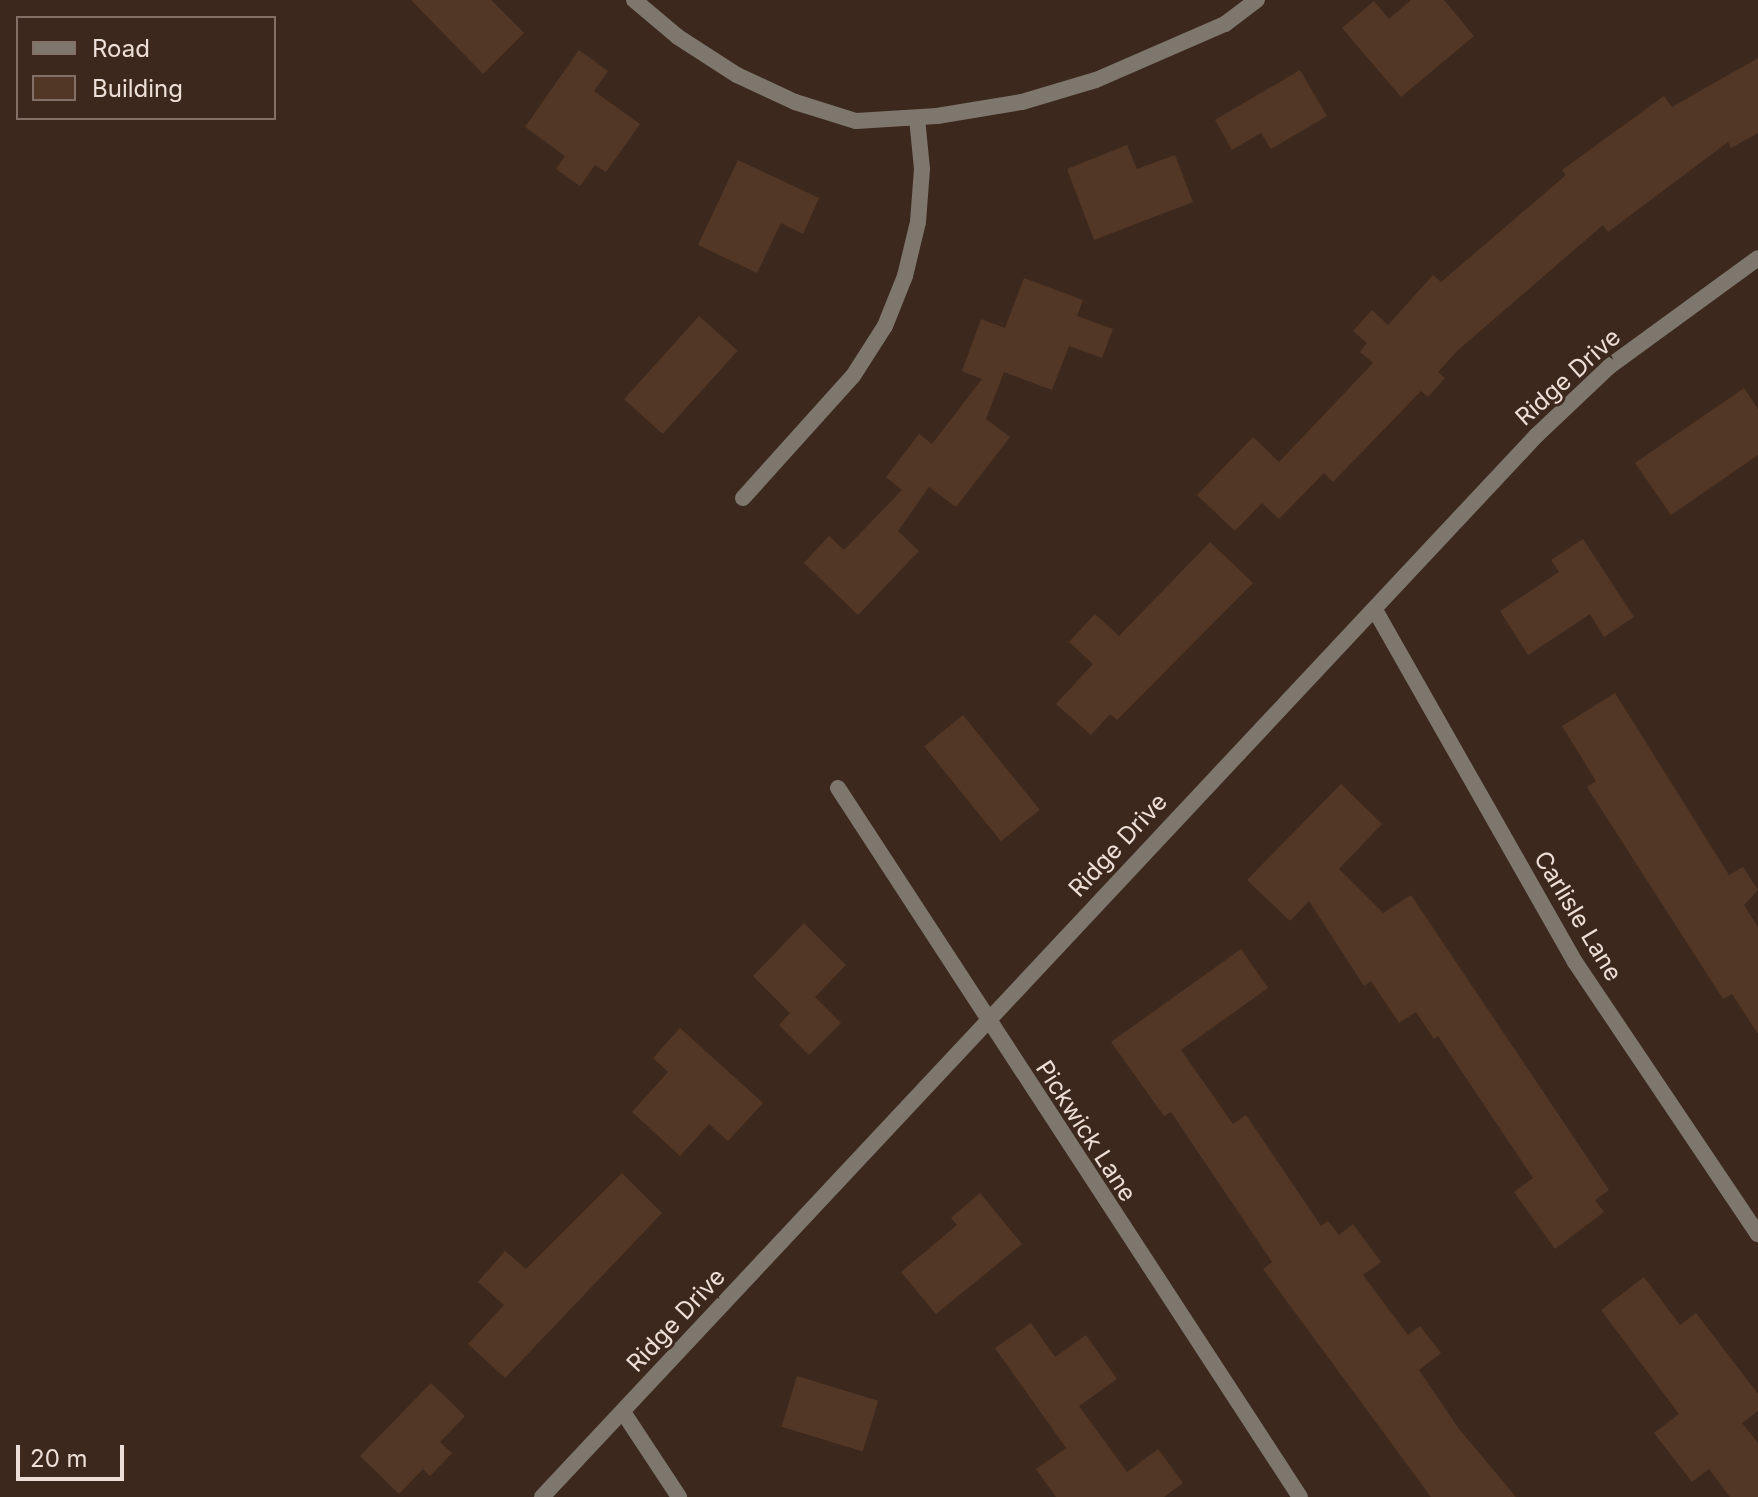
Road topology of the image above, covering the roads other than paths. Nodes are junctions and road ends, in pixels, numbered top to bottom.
1 (634, 0) edge
2 (1257, 0) edge
3 (917, 118) junction
4 (1758, 258) edge
5 (743, 498) dead end
6 (1375, 610) junction
7 (838, 788) dead end
8 (987, 1024) junction
9 (1758, 1234) edge
10 (623, 1412) junction
11 (542, 1497) edge
12 (679, 1497) edge
13 (1300, 1497) edge

1 - 3 street
2 - 3 street
3 - 5 street
4 - 6 street, Ridge Drive
6 - 8 street, Ridge Drive
6 - 9 street, Carlisle Lane
7 - 8 street, Pickwick Lane
8 - 10 street, Ridge Drive
8 - 13 street, Pickwick Lane
10 - 11 street, Ridge Drive
10 - 12 street

